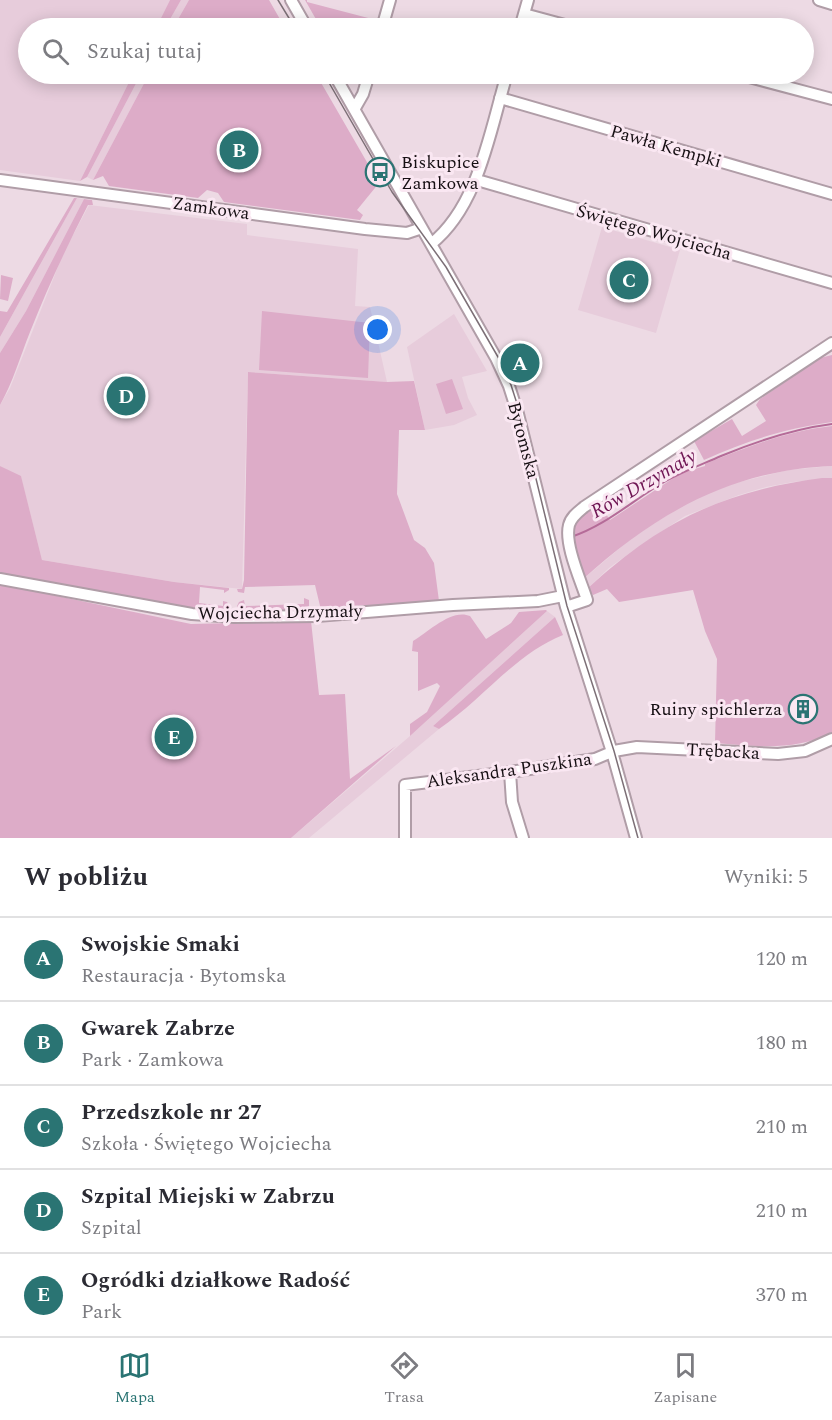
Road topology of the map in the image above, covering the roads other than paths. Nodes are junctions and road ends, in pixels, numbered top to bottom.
1 (291, 0) edge
2 (390, 0) edge
3 (528, 0) edge
4 (819, 0) edge
5 (832, 4) edge
6 (524, 14) junction
7 (301, 18) edge
8 (385, 18) edge
9 (523, 18) edge
10 (539, 18) edge
11 (340, 84) edge
12 (366, 84) edge
13 (504, 84) edge
14 (776, 84) edge
15 (500, 98) junction
16 (832, 99) edge
17 (354, 108) junction
18 (0, 180) edge
19 (477, 180) junction
20 (832, 194) edge
21 (422, 228) junction
22 (431, 244) junction
23 (832, 283) edge
24 (832, 343) edge
25 (0, 579) edge
26 (564, 602) junction
27 (832, 739) edge
28 (612, 752) junction
29 (510, 772) junction
30 (405, 838) edge
31 (523, 838) edge
32 (636, 838) edge

1 - 7 street
2 - 8 street
3 - 6 street
4 - 5 street
6 - 9 street
6 - 10 street
11 - 17 street, Bytomska
12 - 17 street
13 - 15 street
14 - 16 street
15 - 19 street
15 - 20 street, Pawła Kempki
17 - 21 street, Bytomska
18 - 21 street, Zamkowa
19 - 22 street
19 - 23 street, Świętego Wojciecha
21 - 22 street, Bytomska
22 - 26 street, Bytomska
24 - 26 street
25 - 26 street, Wojciecha Drzymały
26 - 28 street, Bytomska
27 - 28 street, Trębacka
28 - 29 street, Aleksandra Puszkina
28 - 32 street, Bytomska
29 - 30 street, Aleksandra Puszkina
29 - 31 street

